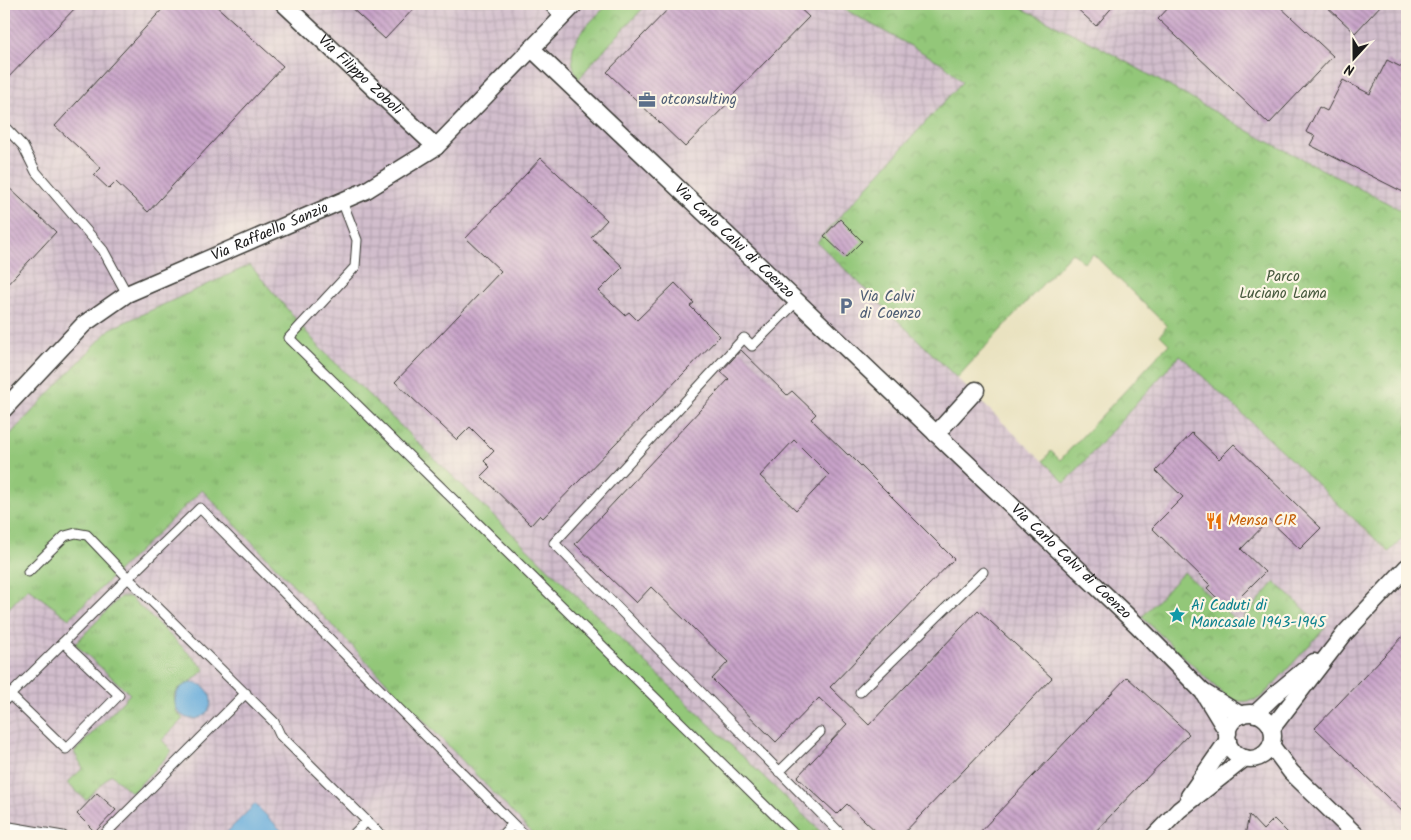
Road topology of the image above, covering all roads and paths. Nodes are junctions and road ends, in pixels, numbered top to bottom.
1 (284, 4) edge
2 (547, 4) edge
3 (575, 4) edge
4 (561, 18) junction
5 (532, 49) junction
6 (4, 126) edge
7 (436, 147) junction
8 (342, 201) junction
9 (127, 294) junction
10 (798, 301) junction
11 (976, 390) dead end
12 (4, 409) edge
13 (936, 434) junction
14 (1407, 567) edge
15 (28, 572) dead end
16 (983, 572) dead end
17 (128, 578) junction
18 (63, 642) junction
19 (1333, 647) junction
20 (860, 692) dead end
21 (1203, 692) junction
22 (246, 693) junction
23 (7, 698) edge
24 (1248, 714) junction
25 (1272, 728) junction
26 (820, 732) dead end
27 (1228, 736) junction
28 (1266, 750) junction
29 (1245, 758) junction
30 (780, 772) junction
31 (1179, 810) junction
32 (367, 821) junction
33 (513, 824) junction
34 (4, 826) edge
35 (18, 833) edge
36 (63, 836) edge
37 (103, 836) edge
38 (352, 836) edge
39 (382, 836) edge
40 (502, 836) edge
41 (525, 836) edge
42 (796, 836) edge
43 (843, 836) edge
44 (1154, 836) edge
45 (1357, 836) edge

1 - 7 street, Via Filippo Zoboli
2 - 4 lane
3 - 4 street, Via Raffaello Sanzio
4 - 5 street, Via Raffaello Sanzio
5 - 7 street, Via Raffaello Sanzio
5 - 10 street, Via Carlo Calvi di Coenzo
6 - 9 lane
7 - 8 street, Via Raffaello Sanzio
8 - 9 street, Via Raffaello Sanzio
8 - 42 lane
9 - 12 street, Via Raffaello Sanzio
10 - 13 street, Via Carlo Calvi di Coenzo
10 - 30 lane
11 - 13 street
13 - 21 street, Via Carlo Calvi di Coenzo
14 - 19 street
15 - 17 lane
16 - 20 lane
17 - 18 lane
17 - 22 lane
17 - 33 lane
18 - 23 lane
18 - 23 lane
19 - 24 street
19 - 25 street
21 - 24 street, Via Carlo Calvi di Coenzo
21 - 27 street, Via Carlo Calvi di Coenzo
22 - 32 lane
22 - 37 lane
24 - 25 street
24 - 27 street
25 - 28 street
26 - 30 lane
27 - 29 street
27 - 31 street
28 - 29 street
28 - 45 street
29 - 31 street
30 - 43 lane
31 - 44 street
32 - 38 lane
32 - 39 lane
33 - 40 lane
33 - 41 lane
34 - 35 lane
35 - 36 lane

